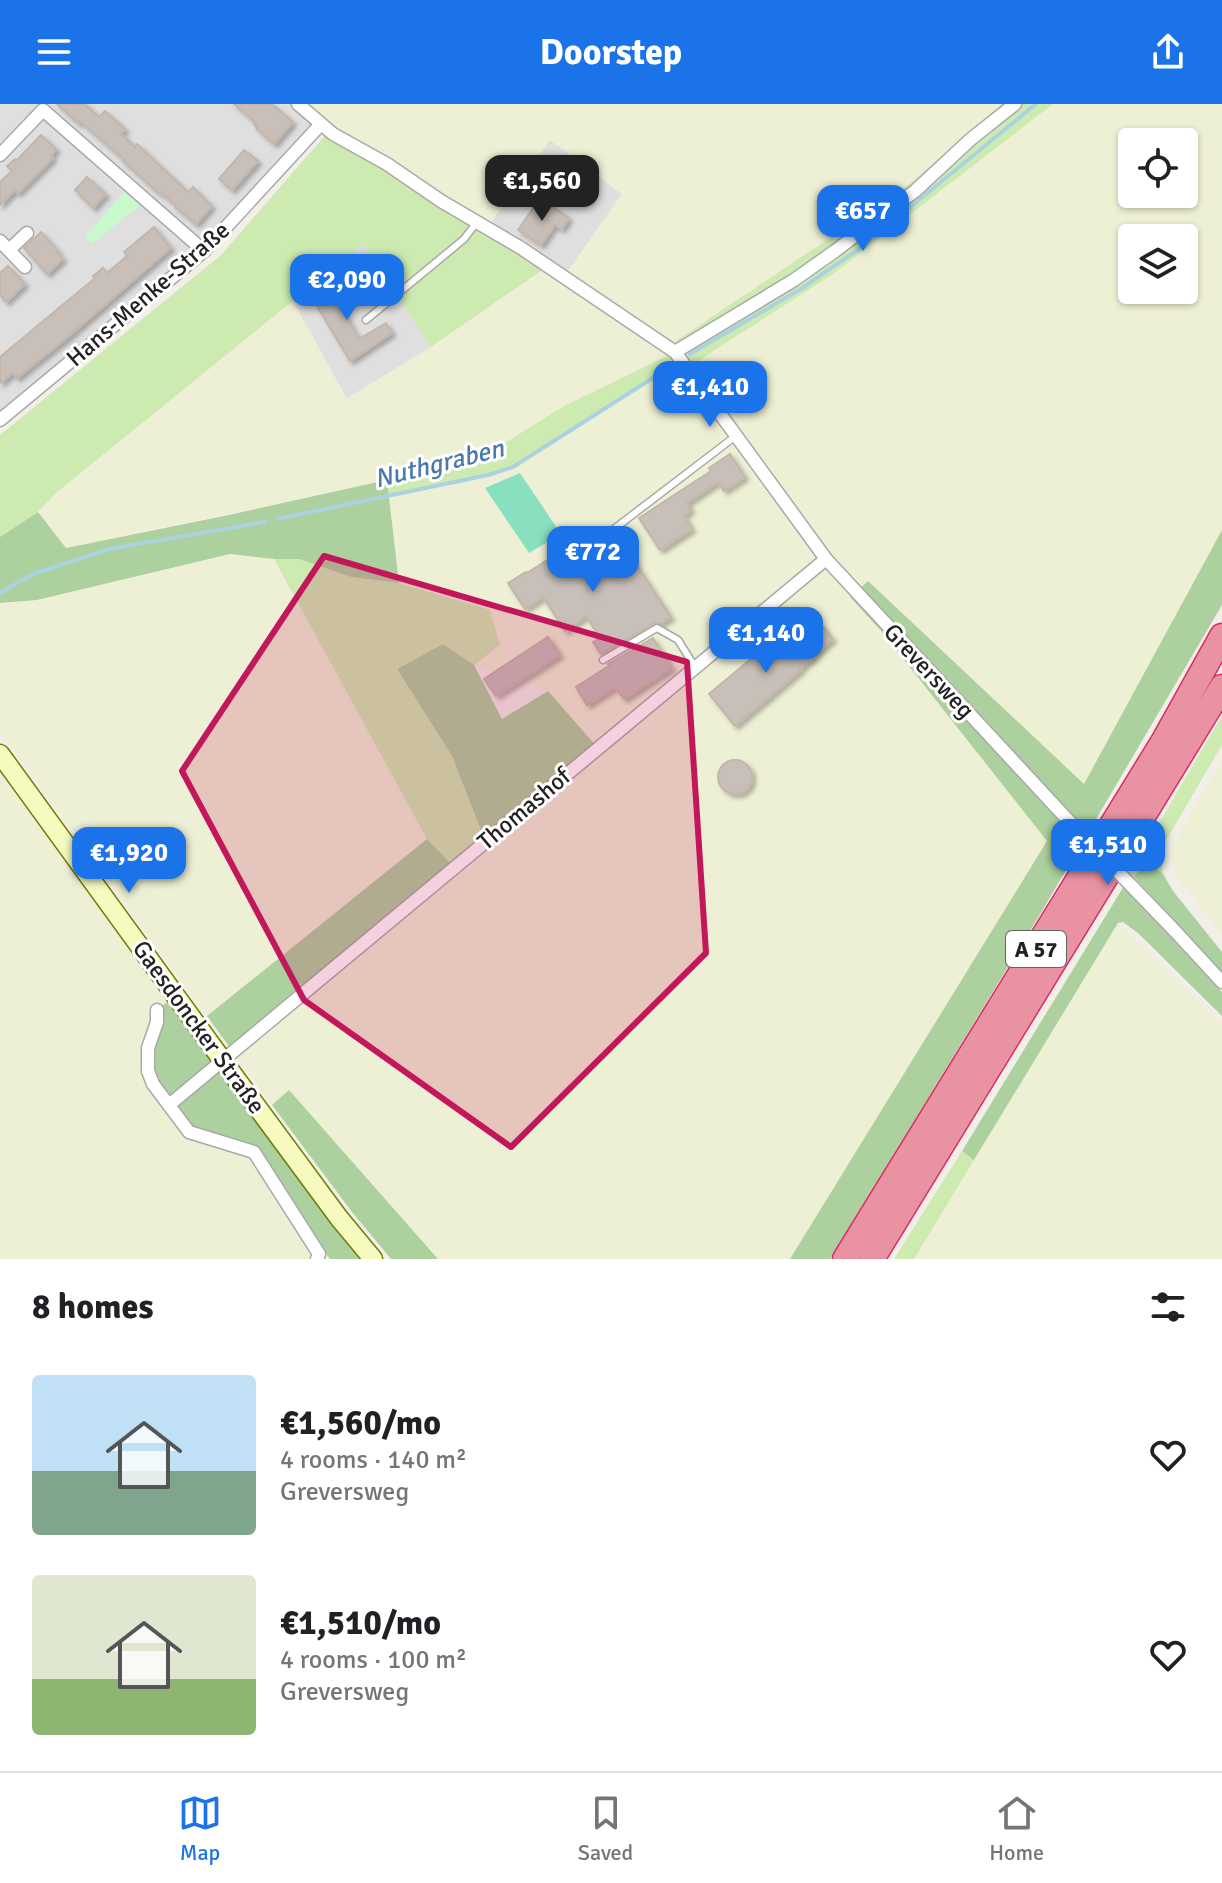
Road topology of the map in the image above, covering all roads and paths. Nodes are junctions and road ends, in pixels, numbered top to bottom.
1 (298, 104) edge
2 (1015, 104) edge
3 (321, 124) junction
4 (0, 155) edge
5 (477, 222) junction
6 (27, 233) dead end
7 (5, 246) edge
8 (204, 251) junction
9 (25, 267) dead end
10 (366, 320) dead end
11 (675, 352) junction
12 (0, 420) edge
13 (737, 435) junction
14 (610, 532) dead end
15 (826, 559) junction
16 (1222, 636) edge
17 (603, 660) dead end
18 (695, 667) junction
19 (1222, 687) edge
20 (0, 754) edge
21 (1222, 982) edge
22 (157, 1010) dead end
23 (223, 1061) junction
24 (169, 1105) junction
25 (317, 1259) edge
26 (373, 1259) edge
27 (845, 1259) edge
28 (872, 1259) edge

1 - 3 street, Greversweg
2 - 11 street
3 - 5 street, Greversweg
3 - 8 street, Hans-Menke-Straße
4 - 8 street
5 - 10 lane
5 - 11 street, Greversweg
6 - 7 street
7 - 9 street
8 - 12 street, Hans-Menke-Straße
11 - 13 street, Greversweg
13 - 14 lane
13 - 15 street, Greversweg
15 - 18 street, Thomashof
15 - 21 street, Greversweg, bridge
16 - 27 highway, A 57
17 - 18 lane
18 - 23 street, Thomashof
19 - 28 highway, A 57
20 - 23 main road, Gaesdoncker Straße
22 - 24 street
23 - 24 street, Thomashof
23 - 26 main road, Gaesdoncker Straße
24 - 25 street

